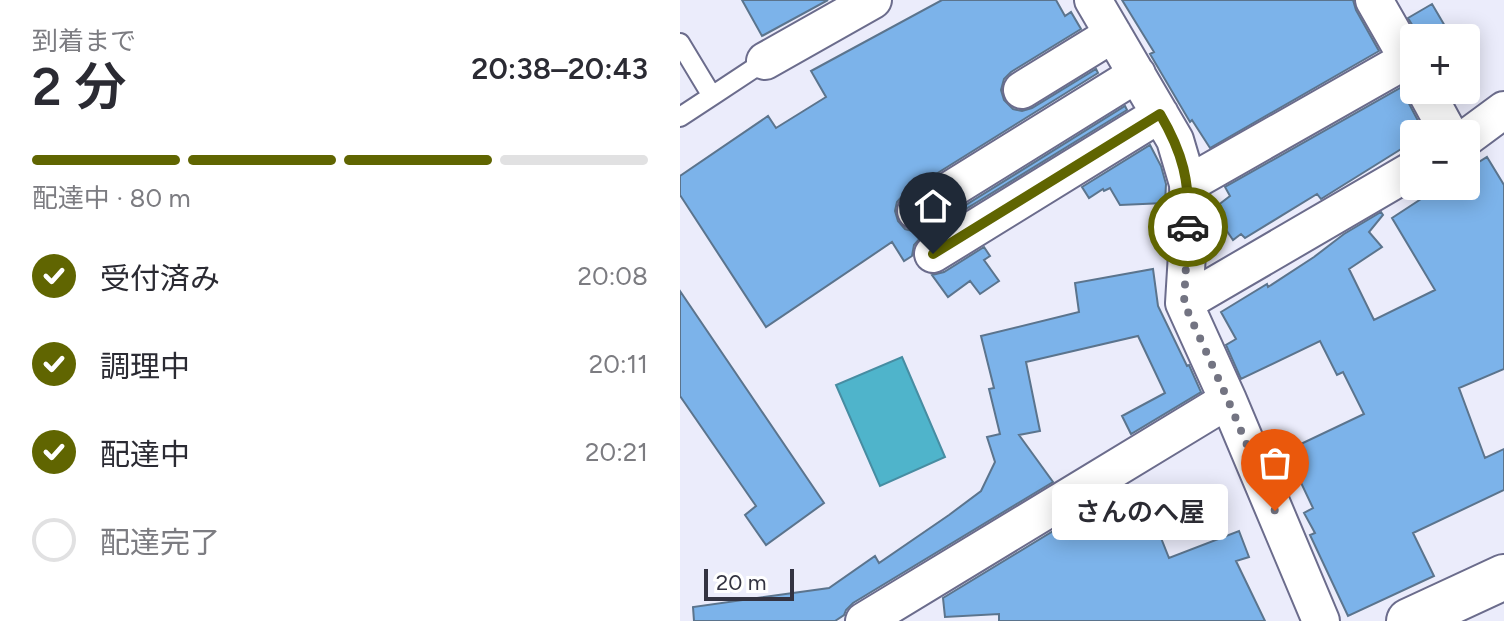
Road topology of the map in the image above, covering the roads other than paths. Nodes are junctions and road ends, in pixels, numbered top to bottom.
1 (873, 0) edge
2 (1093, 0) edge
3 (1374, 0) edge
4 (1113, 34) junction
5 (680, 43) edge
6 (1400, 45) edge
7 (765, 61) joint
8 (1137, 74) junction
9 (1400, 81) edge
10 (1022, 90) dead end
11 (712, 96) junction
12 (1504, 110) edge
13 (1160, 114) junction
14 (680, 117) edge
15 (1480, 128) edge
16 (1400, 177) edge
17 (1188, 184) junction
18 (916, 211) dead end
19 (933, 254) dead end
20 (1184, 303) junction
21 (1228, 400) junction
22 (1504, 577) edge
23 (864, 621) edge
24 (1321, 621) edge
25 (1409, 621) edge

1 - 7 street
2 - 4 street
3 - 6 street
4 - 8 street
4 - 10 street
5 - 11 lane
7 - 11 lane
8 - 13 street
8 - 18 street
9 - 17 street
11 - 14 lane
12 - 15 street
13 - 17 street
13 - 19 street
16 - 20 street
17 - 20 street
20 - 21 street
21 - 23 street
21 - 24 street
22 - 25 main road

